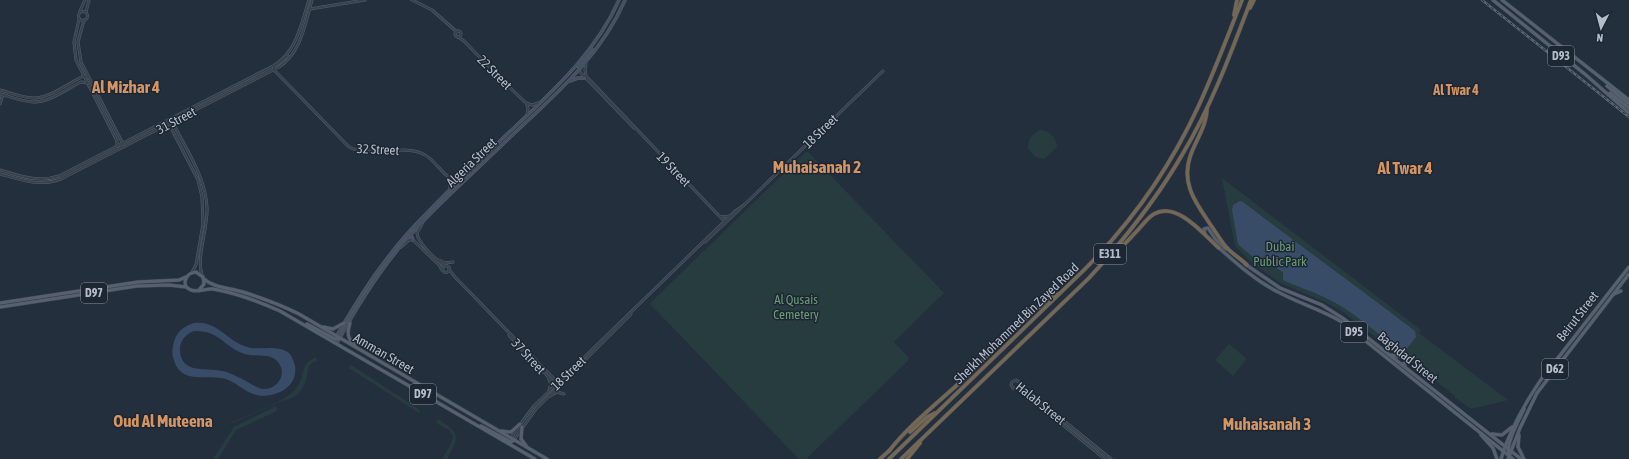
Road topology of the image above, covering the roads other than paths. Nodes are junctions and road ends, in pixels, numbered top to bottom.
1 (85, 0) edge
2 (89, 0) edge
3 (309, 0) edge
4 (312, 0) edge
5 (366, 0) edge
6 (412, 0) edge
7 (619, 0) edge
8 (624, 0) edge
9 (1237, 0) edge
10 (1242, 0) edge
11 (1251, 0) edge
12 (1254, 0) edge
13 (1493, 0) edge
14 (1502, 0) edge
15 (318, 7) junction
16 (309, 9) junction
17 (80, 12) junction
18 (87, 14) junction
19 (1245, 15) junction
20 (79, 19) junction
21 (84, 20) junction
22 (1233, 22) junction
23 (456, 33) junction
24 (461, 35) junction
25 (458, 37) junction
26 (464, 41) junction
27 (593, 46) junction
28 (288, 54) junction
29 (586, 64) junction
30 (278, 67) junction
31 (274, 70) junction
32 (882, 70) dead end
33 (579, 71) junction
34 (1590, 71) junction
35 (269, 72) junction
36 (1586, 75) junction
37 (84, 76) junction
38 (278, 76) junction
39 (88, 78) junction
40 (585, 78) junction
41 (568, 82) junction
42 (87, 83) junction
43 (237, 84) junction
44 (60, 88) junction
45 (0, 91) edge
46 (59, 93) junction
47 (229, 93) junction
48 (5, 95) junction
49 (1629, 100) edge
50 (541, 102) junction
51 (526, 103) junction
52 (0, 104) edge
53 (1629, 104) edge
54 (99, 107) junction
55 (1207, 107) junction
56 (1629, 108) edge
57 (106, 112) junction
58 (1629, 112) edge
59 (178, 114) junction
60 (525, 117) junction
61 (176, 120) junction
62 (168, 124) junction
63 (164, 126) junction
64 (635, 128) junction
65 (174, 133) junction
66 (123, 143) junction
67 (117, 146) junction
68 (117, 151) junction
69 (0, 170) edge
70 (0, 174) edge
71 (26, 177) junction
72 (14, 178) junction
73 (450, 178) junction
74 (462, 178) junction
75 (449, 191) junction
76 (444, 196) junction
77 (744, 204) junction
78 (732, 215) junction
79 (721, 217) junction
80 (726, 222) junction
81 (423, 223) junction
82 (721, 226) junction
83 (411, 235) junction
84 (413, 240) junction
85 (704, 243) junction
86 (400, 247) junction
87 (1218, 248) junction
88 (1112, 252) junction
89 (436, 258) junction
90 (453, 262) dead end
91 (1247, 265) junction
92 (445, 266) junction
93 (1628, 267) edge
94 (449, 269) junction
95 (442, 270) junction
96 (192, 272) junction
97 (447, 273) junction
98 (1629, 274) edge
99 (202, 275) junction
100 (454, 276) junction
101 (186, 277) junction
102 (204, 279) junction
103 (188, 288) junction
104 (199, 290) junction
105 (1621, 291) dead end
106 (1060, 294) junction
107 (1612, 294) junction
108 (0, 303) edge
109 (0, 307) edge
110 (344, 323) junction
111 (350, 323) junction
112 (501, 325) junction
113 (320, 326) junction
114 (337, 340) junction
115 (359, 349) junction
116 (366, 354) junction
117 (1389, 355) junction
118 (1554, 356) dead end
119 (1555, 360) junction
120 (1406, 368) junction
121 (548, 376) junction
122 (558, 385) junction
123 (549, 391) junction
124 (564, 394) dead end
125 (549, 396) junction
126 (1527, 400) junction
127 (936, 413) junction
128 (521, 425) junction
129 (1514, 425) junction
130 (1520, 428) junction
131 (497, 430) junction
132 (1480, 433) junction
133 (1488, 433) junction
134 (924, 437) junction
135 (511, 442) junction
136 (528, 448) junction
137 (1508, 448) junction
138 (889, 451) junction
139 (1506, 455) edge
140 (535, 459) edge
141 (546, 459) edge
142 (880, 459) edge
143 (889, 459) edge
144 (901, 459) edge
145 (907, 459) edge
146 (1105, 459) edge
147 (1111, 459) edge
148 (1497, 459) edge
149 (1501, 459) edge
150 (1504, 459) edge
151 (1513, 459) edge
152 (1521, 459) edge
153 (1524, 459) edge

1 - 17 street
2 - 18 street
3 - 28 street, 31 Street
4 - 15 street
4 - 16 street, 31 Street
5 - 15 street
6 - 23 street
7 - 27 main road, Algeria Street
8 - 29 main road, Algeria Street
9 - 22 highway
10 - 22 highway, Sheikh Mohammed Bin Zayed Road / E311
11 - 19 highway, Sheikh Mohammed Bin Zayed Road / E311
12 - 19 highway
13 - 36 main road, D93
14 - 34 main road, D93
15 - 16 street
16 - 30 street, 31 Street
17 - 18 street
17 - 20 street
18 - 21 street
19 - 55 highway, Sheikh Mohammed Bin Zayed Road / E311
20 - 21 street
20 - 37 street
21 - 39 street
22 - 106 highway, Sheikh Mohammed Bin Zayed Road / E311
23 - 24 street
23 - 25 street, 22 Street
24 - 25 street
24 - 26 street, 22 Street
25 - 26 street, 22 Street
26 - 51 street, 22 Street
27 - 33 main road
27 - 50 main road, Algeria Street
28 - 31 street
28 - 43 street, 31 Street
29 - 33 main road, Algeria Street
29 - 64 street, 19 Street
30 - 31 street, 31 Street
30 - 38 street
31 - 35 street, 31 Street
31 - 38 street, 32 Street
32 - 77 street, 18 Street
33 - 40 street, 19 Street
33 - 41 main road, Algeria Street
34 - 49 main road, D93
34 - 53 main road
35 - 38 street
35 - 47 street, 31 Street
36 - 56 main road
36 - 58 main road, D93
37 - 39 street
37 - 42 street
37 - 44 street
38 - 73 street, 32 Street
39 - 57 street
40 - 41 main road
40 - 64 street, 19 Street
41 - 81 main road, Algeria Street
42 - 46 street
42 - 54 street
43 - 47 street
43 - 59 street, 31 Street
44 - 45 street
44 - 46 street
45 - 48 street
46 - 48 street
47 - 61 street, 31 Street
48 - 52 street
50 - 51 street
50 - 60 main road, Algeria Street
51 - 60 street
54 - 57 street
54 - 67 street
55 - 88 highway, Sheikh Mohammed Bin Zayed Road / E311
55 - 91 highway
57 - 66 street
59 - 62 street
59 - 66 street, 31 Street
60 - 74 main road, Algeria Street
61 - 62 street, 31 Street
61 - 99 street
62 - 63 street, 31 Street
62 - 65 street
63 - 65 street
63 - 68 street, 31 Street
64 - 79 street, 19 Street
65 - 96 street
66 - 67 street, 31 Street
66 - 68 street
67 - 71 street, 31 Street
68 - 72 street, 31 Street
69 - 71 street, 31 Street
70 - 72 street, 31 Street
71 - 72 street
73 - 74 street
73 - 75 street
74 - 75 main road, Algeria Street
75 - 76 main road, Algeria Street
76 - 83 main road
76 - 110 main road, Algeria Street
77 - 78 street, 18 Street
77 - 80 street, 18 Street
78 - 79 street
78 - 80 street, 18 Street
79 - 80 street, 19 Street
79 - 82 street
80 - 82 street, 18 Street
80 - 85 street, 18 Street
81 - 83 main road, Algeria Street
81 - 89 street
82 - 85 street, 18 Street
83 - 84 main road
83 - 86 main road, Algeria Street
84 - 86 street
84 - 95 street
85 - 122 street, 18 Street
86 - 111 main road, Algeria Street
87 - 88 highway
87 - 91 main road, Baghdad Street / D95
87 - 132 main road, Baghdad Street / D95
88 - 134 highway, Sheikh Mohammed Bin Zayed Road / E311
89 - 90 street
89 - 92 street
91 - 117 main road, Baghdad Street / D95
92 - 94 street
92 - 95 street
93 - 119 main road, Beirut Street / D62
94 - 97 street
94 - 100 street, 37 Street
95 - 97 street
96 - 99 main road
96 - 101 main road
97 - 100 street, 37 Street
98 - 107 main road, Beirut Street / D62
99 - 102 main road
100 - 112 street, 37 Street
101 - 103 main road
101 - 108 main road, D97
102 - 104 main road
102 - 113 main road, Amman Street / D97
103 - 104 main road
103 - 109 main road, D97
104 - 114 main road, Amman Street / D97
105 - 107 main road
106 - 127 highway, Sheikh Mohammed Bin Zayed Road / E311
106 - 138 highway
107 - 130 main road, Beirut Street / D62
110 - 113 main road
110 - 114 main road, Algeria Street
111 - 114 main road, Algeria Street
111 - 115 main road
112 - 121 street, 37 Street
112 - 122 street, 37 Street
113 - 114 main road, Amman Street / D97
114 - 115 main road, Amman Street / D97
114 - 116 main road
114 - 135 main road, Amman Street / D97
115 - 116 main road, Amman Street / D97
116 - 131 main road, Amman Street / D97
117 - 120 main road, Baghdad Street / D95
117 - 120 main road
118 - 119 main road
119 - 126 main road, Beirut Street / D62
120 - 133 main road, Baghdad Street / D95
121 - 122 street, 37 Street
121 - 123 street
122 - 123 street, 18 Street
122 - 125 street, 18 Street
123 - 128 street, 18 Street
124 - 125 street
125 - 128 street, 18 Street
126 - 129 main road, Beirut Street / D62
126 - 137 main road
127 - 138 highway
127 - 143 highway, Sheikh Mohammed Bin Zayed Road / E311
128 - 131 main road
128 - 135 street, 18 Street
128 - 136 main road
129 - 133 main road
129 - 137 main road, Beirut Street / D62
130 - 137 main road, Beirut Street / D62
130 - 153 main road
131 - 135 main road, Amman Street / D97
132 - 139 main road, Baghdad Street / D95
132 - 148 main road
133 - 137 main road, Baghdad Street / D95
134 - 144 highway, Sheikh Mohammed Bin Zayed Road / E311
134 - 145 highway
135 - 136 main road, Amman Street / D97
135 - 140 main road, Amman Street / D97
136 - 141 main road, Amman Street / D97
137 - 139 main road
137 - 139 main road, Beirut Street / D62
137 - 152 main road, Baghdad Street / D95
138 - 142 highway
139 - 149 main road, Beirut Street / D62
139 - 150 main road
139 - 151 main road, Baghdad Street / D95
146 - 147 street, Halab Street

